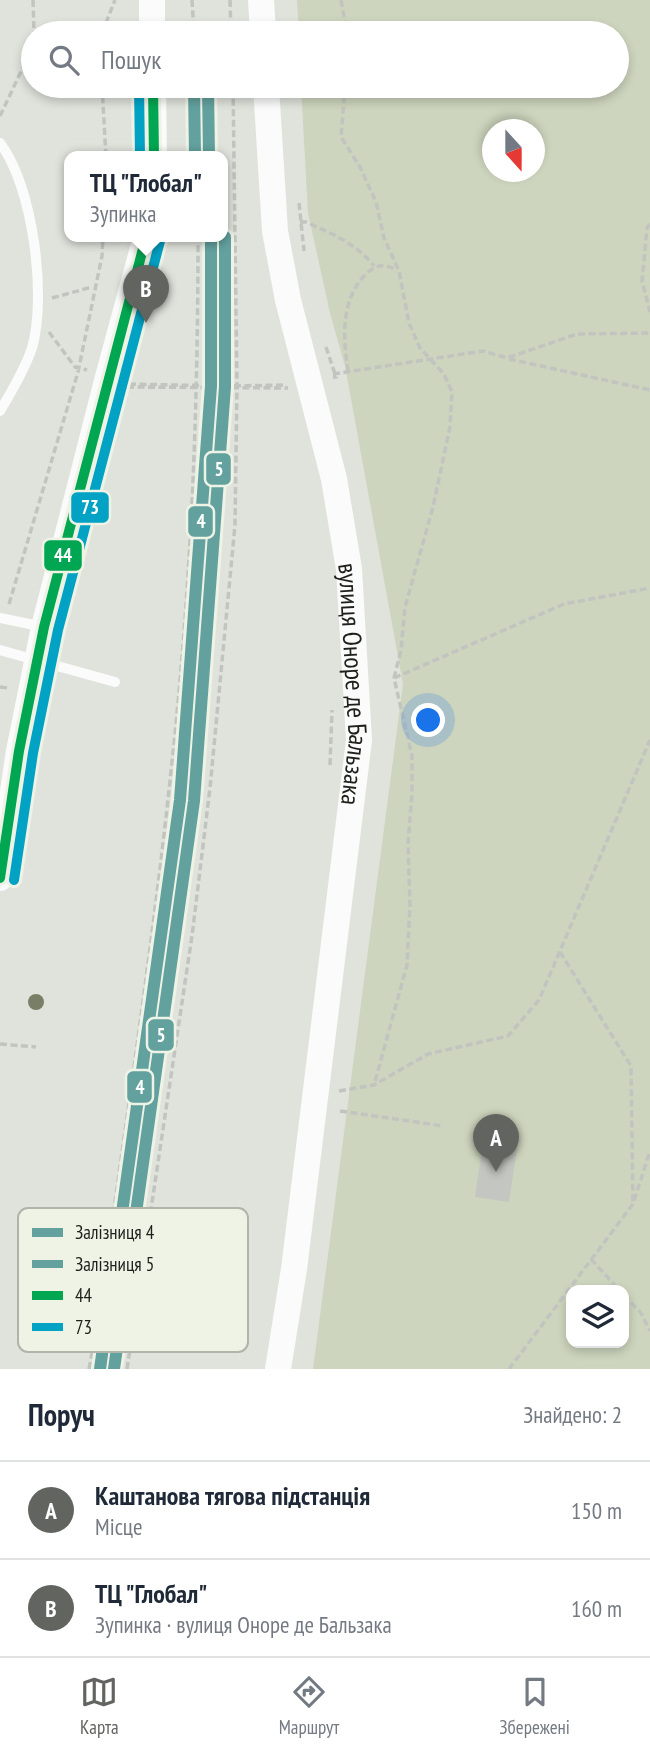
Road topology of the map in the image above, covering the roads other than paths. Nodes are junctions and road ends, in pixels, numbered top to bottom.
1 (152, 0) edge
2 (261, 0) edge
3 (152, 21) edge
4 (262, 21) edge
5 (153, 98) edge
6 (267, 98) edge
7 (0, 143) edge
8 (154, 151) edge
9 (145, 242) edge
10 (0, 411) edge
11 (3, 619) edge
12 (44, 627) junction
13 (0, 650) edge
14 (37, 660) junction
15 (115, 682) dead end
16 (0, 878) edge
17 (278, 1369) edge

1 - 3 main road
2 - 4 main road
5 - 8 main road
6 - 17 main road, вулиця Оноре де Бальзака
7 - 10 lane
9 - 12 main road
11 - 12 lane
12 - 14 main road
13 - 14 lane
14 - 15 lane
14 - 16 main road

